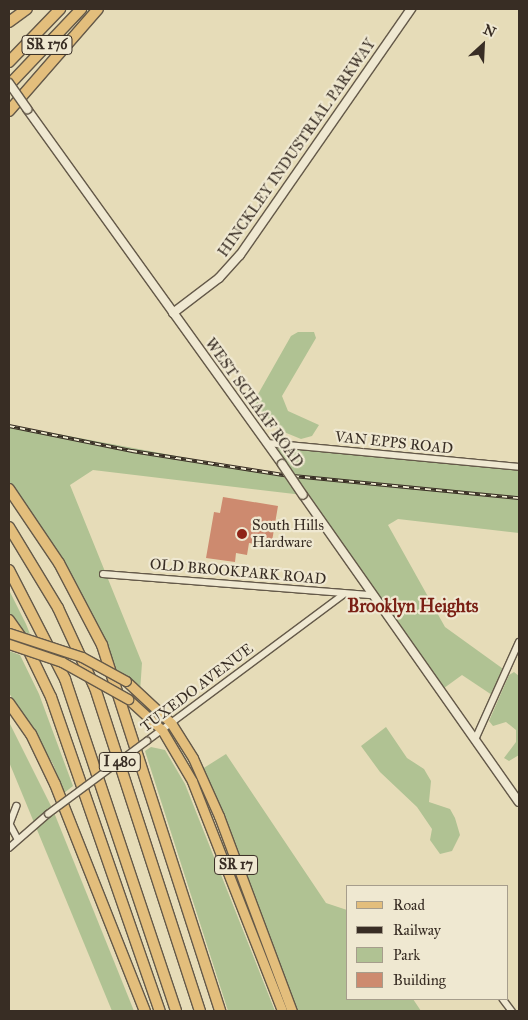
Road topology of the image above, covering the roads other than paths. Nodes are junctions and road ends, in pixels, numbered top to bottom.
1 (20, 9) edge
2 (27, 9) edge
3 (60, 9) edge
4 (81, 9) edge
5 (98, 9) edge
6 (411, 9) edge
7 (9, 17) edge
8 (9, 22) edge
9 (9, 62) edge
10 (10, 84) edge
11 (9, 111) edge
12 (173, 313) junction
13 (266, 443) junction
14 (519, 467) edge
15 (9, 489) edge
16 (9, 527) edge
17 (9, 570) edge
18 (103, 574) dead end
19 (344, 594) junction
20 (372, 594) junction
21 (9, 620) edge
22 (9, 633) edge
23 (519, 642) edge
24 (9, 644) edge
25 (9, 703) edge
26 (171, 723) junction
27 (162, 730) junction
28 (475, 740) junction
29 (519, 802) edge
30 (17, 806) dead end
31 (18, 839) junction
32 (9, 848) edge
33 (504, 1000) edge
34 (145, 1011) edge
35 (160, 1011) edge
36 (176, 1011) edge
37 (200, 1011) edge
38 (220, 1011) edge
39 (282, 1011) edge
40 (292, 1011) edge
41 (512, 1011) edge

1 - 7 highway
2 - 8 highway
3 - 9 highway, SR 176
4 - 10 highway, SR 176
5 - 11 highway
6 - 12 street, HINCKLEY INDUSTRIAL PARKWAY
10 - 12 street, WEST SCHAAF ROAD, bridge
12 - 13 street, WEST SCHAAF ROAD
13 - 14 street, VAN EPPS ROAD
13 - 20 street, WEST SCHAAF ROAD, bridge
15 - 38 highway
16 - 37 highway, I 480
17 - 36 highway, I 480
18 - 19 street, OLD BROOKPARK ROAD
19 - 20 street, OLD BROOKPARK ROAD
19 - 26 street, TUXEDO AVENUE
20 - 28 street, WEST SCHAAF ROAD
21 - 35 highway
22 - 26 main road, SR 17, bridge
23 - 28 street
24 - 27 main road, SR 17, bridge
25 - 34 highway
26 - 27 street, TUXEDO AVENUE
26 - 40 main road, SR 17
27 - 31 street, TUXEDO AVENUE, bridge
27 - 39 main road, SR 17
28 - 29 street, WEST SCHAAF ROAD
30 - 31 street
31 - 32 street, TUXEDO AVENUE
33 - 41 street

